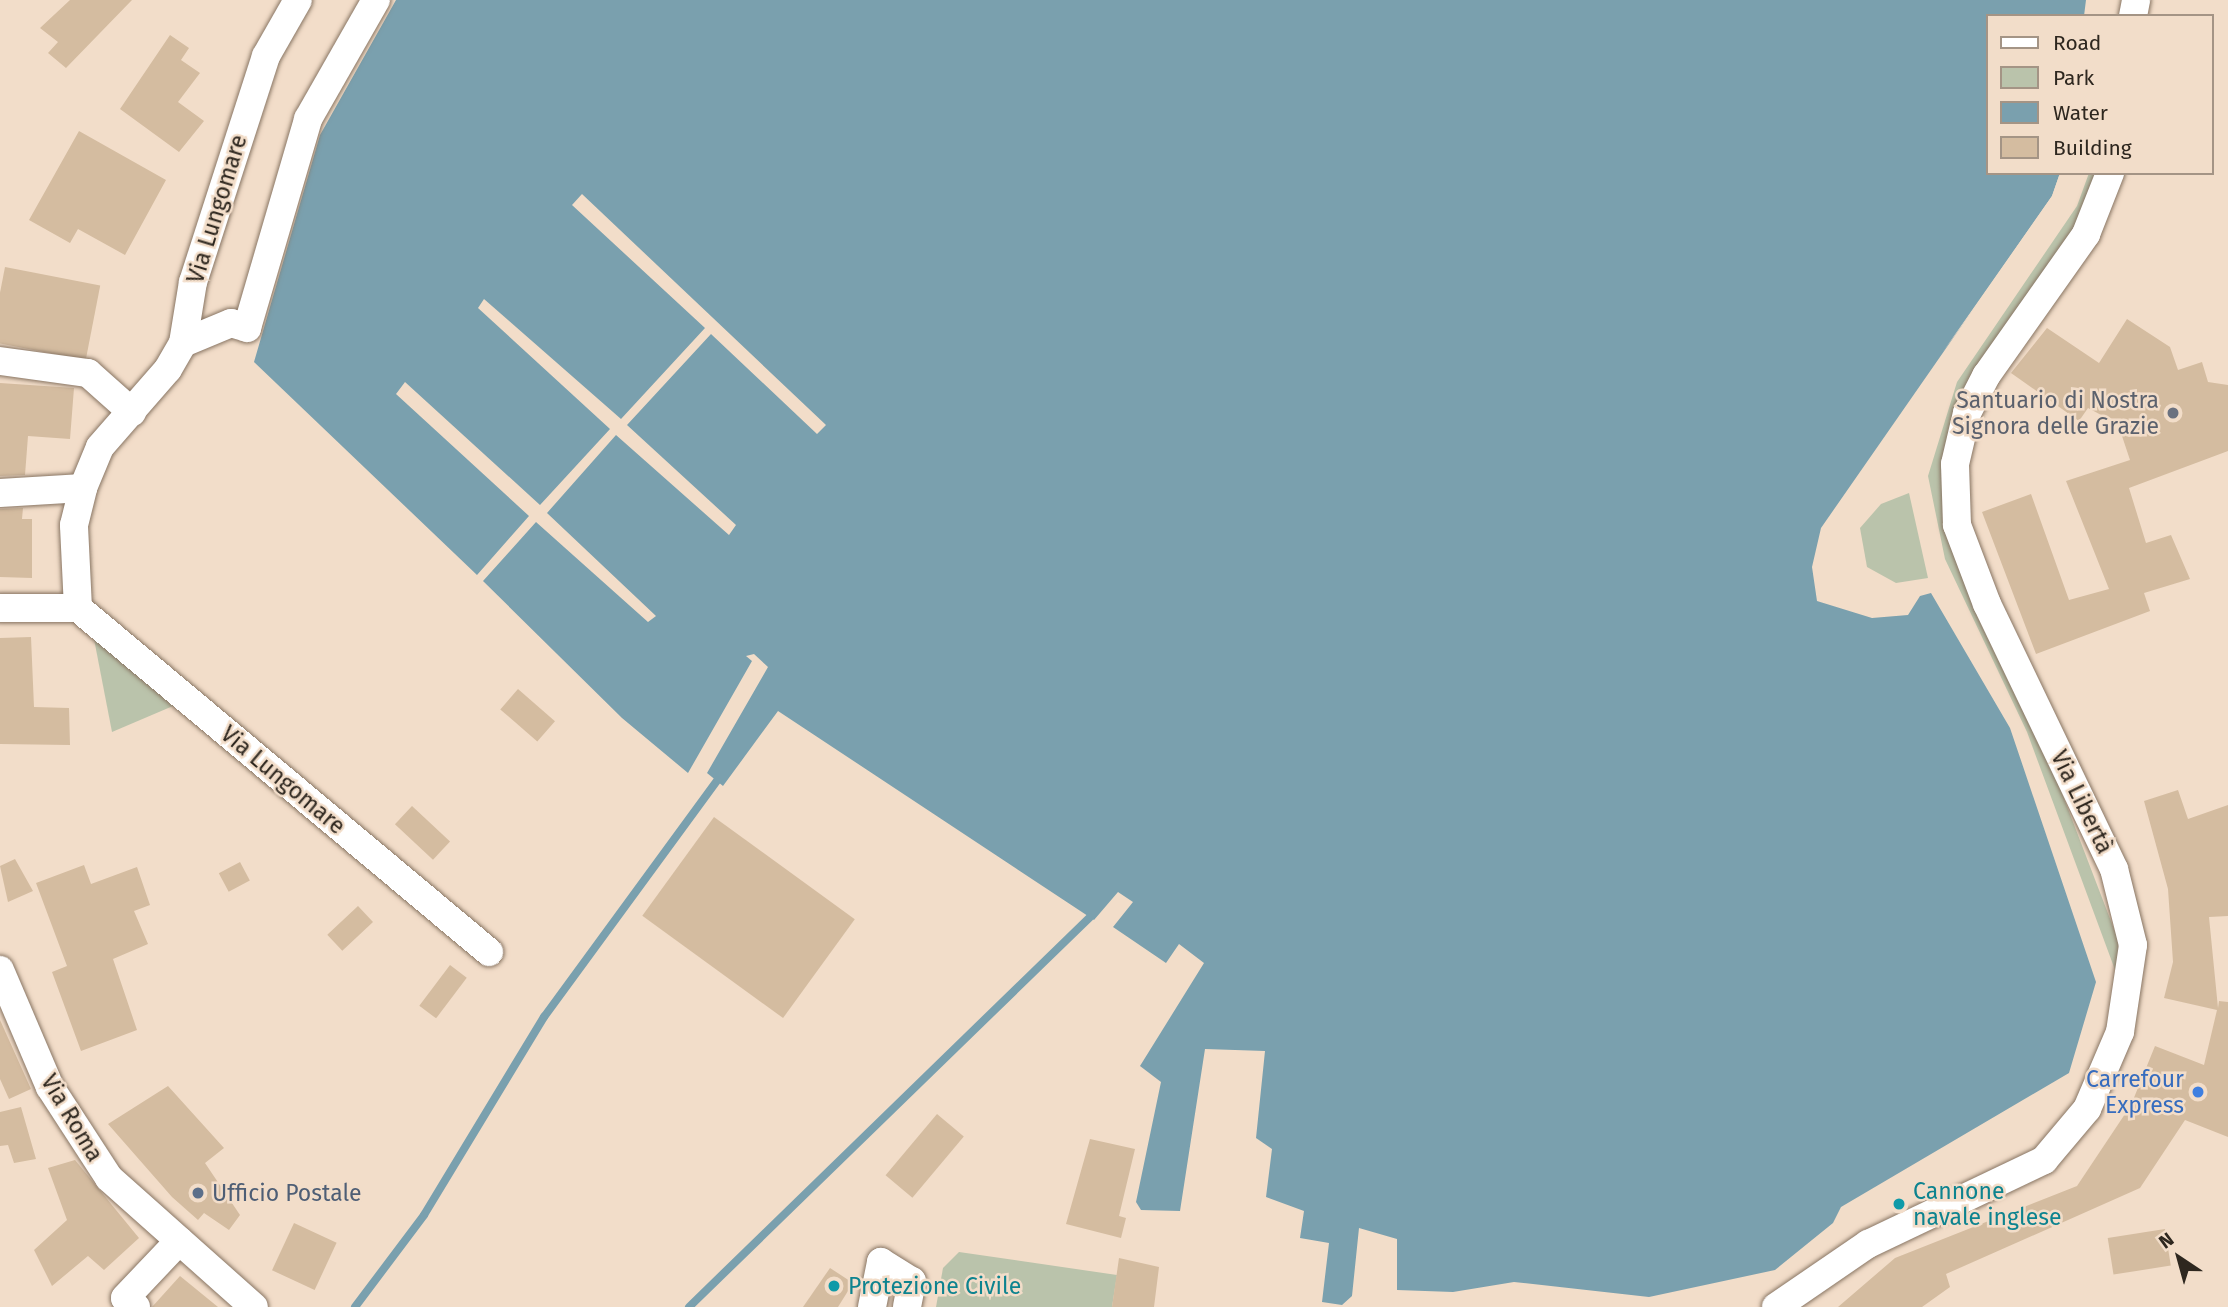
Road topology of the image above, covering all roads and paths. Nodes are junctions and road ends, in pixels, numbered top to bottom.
1 (298, 0) edge
2 (376, 0) edge
3 (2109, 175) edge
4 (183, 343) junction
5 (0, 361) edge
6 (132, 412) junction
7 (83, 488) junction
8 (0, 493) edge
9 (0, 608) edge
10 (78, 608) junction
11 (489, 952) dead end
12 (0, 970) edge
13 (179, 1241) junction
14 (136, 1307) edge
15 (254, 1307) edge
16 (872, 1307) edge
17 (907, 1307) edge
18 (1776, 1307) edge

1 - 4 street, Via Lungomare
2 - 4 street
3 - 18 street, Via Libertà
4 - 6 street, Via Lungomare
5 - 6 street
6 - 7 street, Via Lungomare
7 - 8 street
7 - 10 street, Via Lungomare
9 - 10 street
10 - 11 street, Via Lungomare
12 - 13 street, Via Roma
13 - 14 street
13 - 15 street, Via Roma
16 - 17 street

